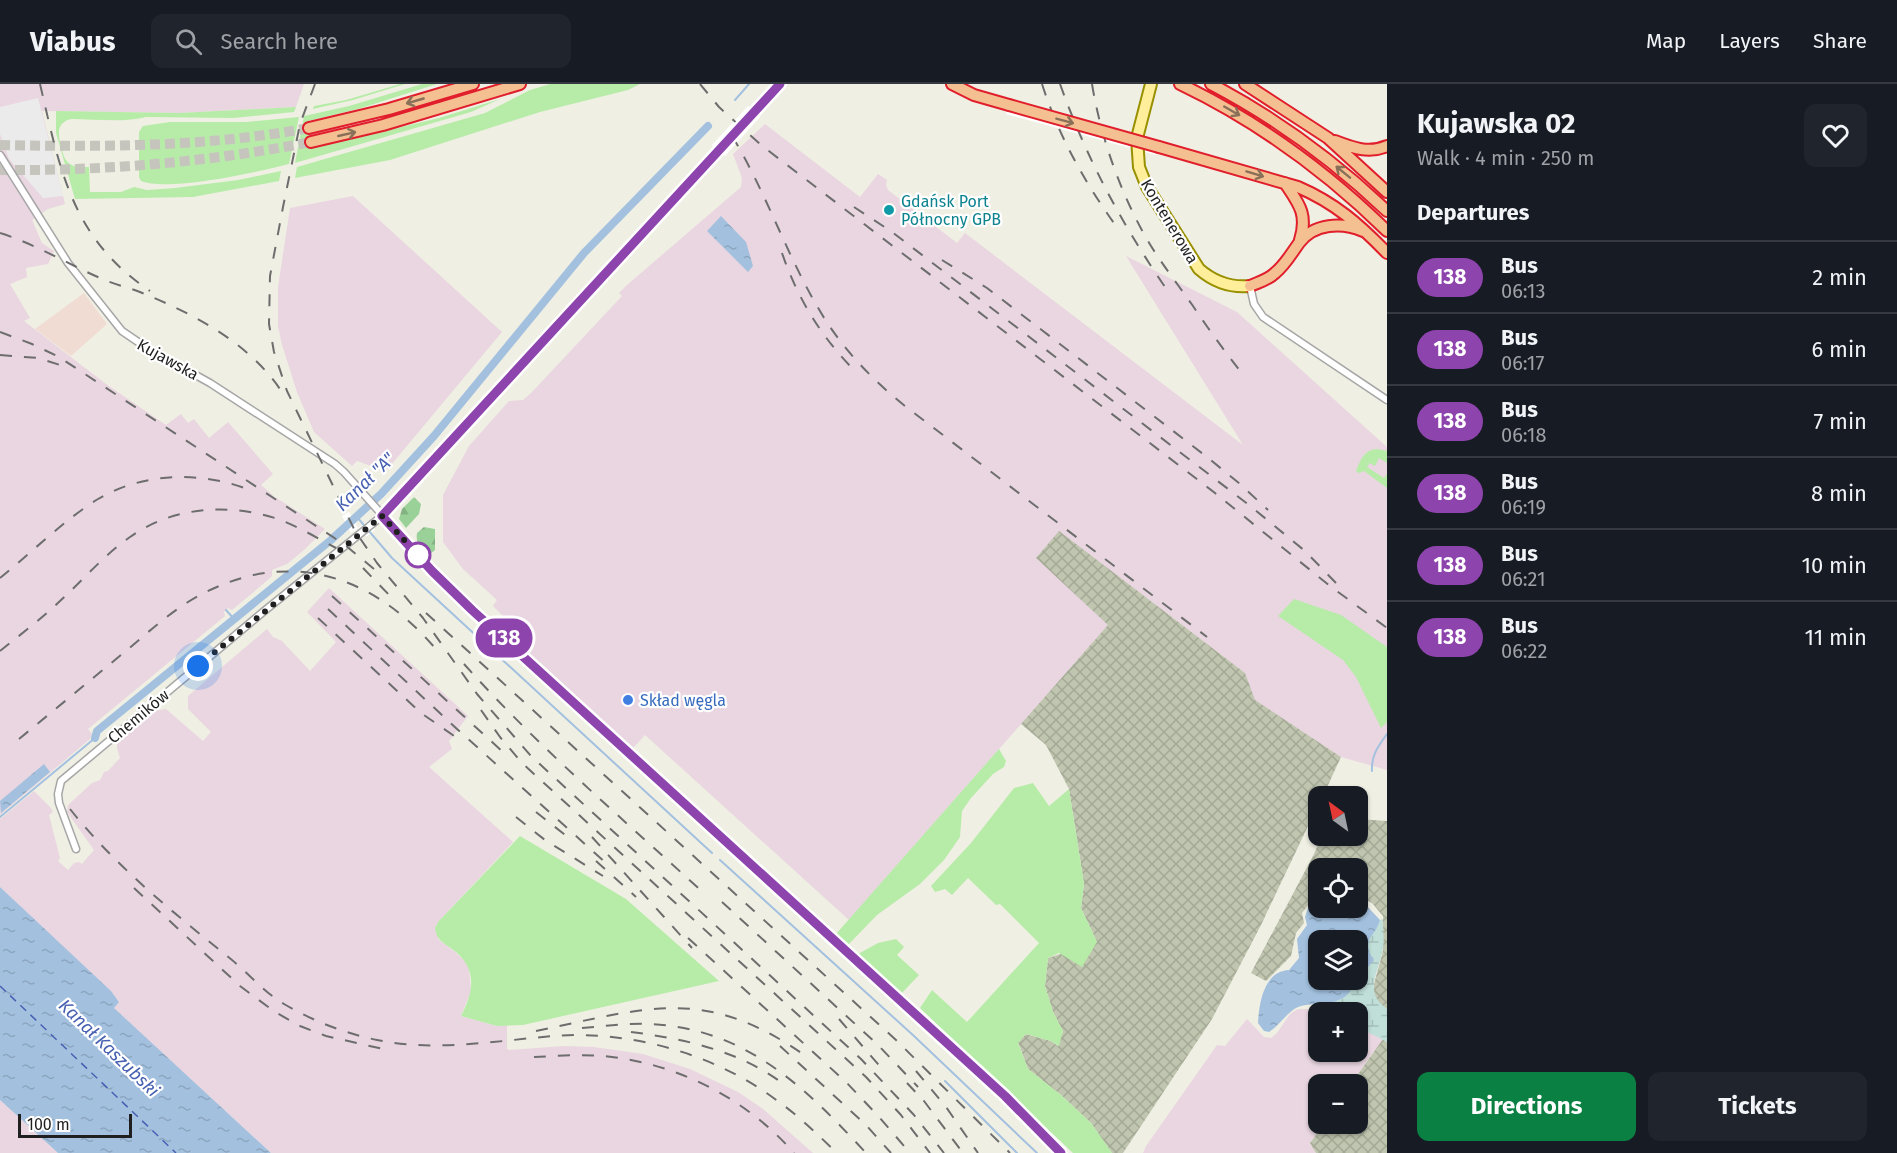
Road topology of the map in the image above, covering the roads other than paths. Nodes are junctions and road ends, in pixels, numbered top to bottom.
1 (473, 84) edge
2 (520, 84) edge
3 (780, 84) edge
4 (952, 84) edge
5 (1151, 84) edge
6 (1180, 84) edge
7 (1211, 84) edge
8 (1245, 84) edge
9 (309, 128) tunnel mouth
10 (1328, 138) junction
11 (312, 142) tunnel mouth
12 (1387, 146) edge
13 (0, 156) edge
14 (1284, 183) junction
15 (1387, 192) edge
16 (1387, 212) edge
17 (1387, 231) edge
18 (1367, 232) junction
19 (1300, 241) junction
20 (1387, 253) edge
21 (1250, 286) junction
22 (1387, 400) edge
23 (382, 516) junction
24 (76, 849) dead end
25 (1061, 1153) edge

1 -> 9 highway
11 -> 2 highway
3 - 23 street, Chemików, bridge
4 -> 14 highway, bridge
5 - 21 main road, Kontenerowa
6 -> 17 highway
16 -> 7 highway
8 - 10 highway
10 - 12 highway
10 - 15 highway
13 - 23 street, Kujawska
14 - 18 highway
14 - 19 highway
18 - 19 highway
18 - 20 highway
19 - 21 highway
21 - 22 street
23 - 24 street, Chemików
23 - 25 street, Kujawska

